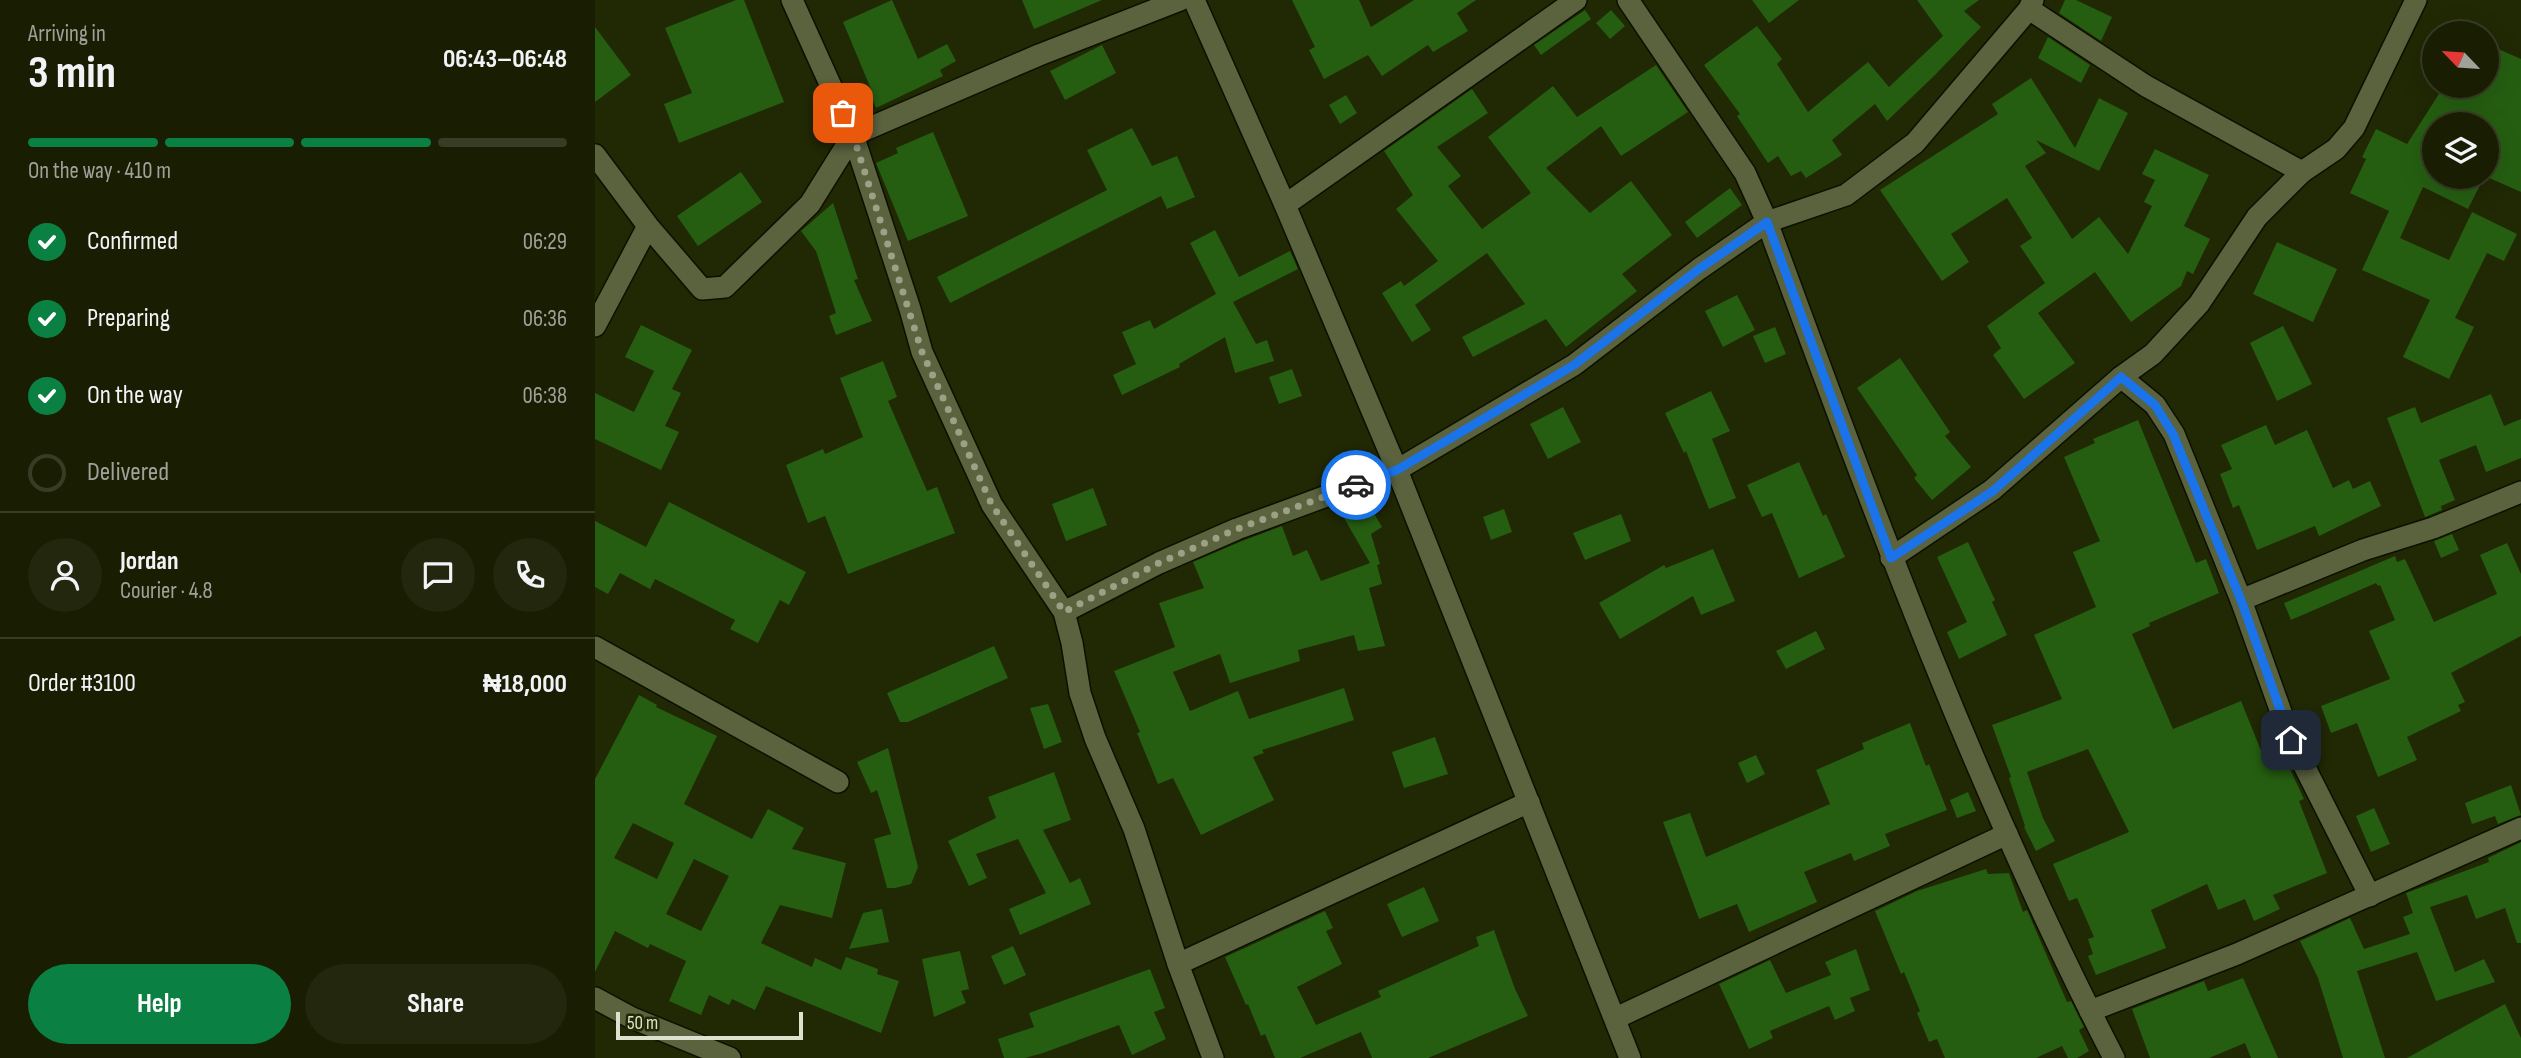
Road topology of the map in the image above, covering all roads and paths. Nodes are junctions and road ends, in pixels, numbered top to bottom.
1 (792, 0) edge
2 (1180, 0) edge
3 (1194, 0) edge
4 (1576, 0) edge
5 (1628, 0) edge
6 (2416, 0) edge
7 (2031, 4) edge
8 (853, 135) junction
9 (595, 155) edge
10 (2302, 172) junction
11 (1285, 205) junction
12 (1767, 222) junction
13 (648, 226) junction
14 (595, 326) edge
15 (2121, 377) junction
16 (1397, 470) junction
17 (2521, 492) edge
18 (1891, 558) junction
19 (2241, 600) junction
20 (1064, 612) junction
21 (595, 647) edge
22 (838, 782) dead end
23 (1529, 802) junction
24 (2521, 828) edge
25 (2007, 834) junction
26 (2370, 896) junction
27 (1178, 964) junction
28 (595, 998) edge
29 (2090, 1011) junction
30 (1616, 1018) junction
31 (730, 1058) edge
32 (1213, 1058) edge
33 (1630, 1058) edge
34 (2114, 1058) edge

1 - 8 street
2 - 8 street
3 - 11 street
4 - 11 street
5 - 12 street
6 - 10 street
7 - 10 street
7 - 12 street
8 - 13 street
8 - 20 street
9 - 13 street
10 - 15 street
11 - 16 street
12 - 16 street
12 - 18 street
13 - 14 street
15 - 18 street
15 - 19 street
16 - 20 street
16 - 23 street
17 - 19 street
18 - 25 street
19 - 26 street
20 - 27 street
21 - 22 street
23 - 27 street
23 - 30 street
24 - 26 street
25 - 29 street
25 - 30 street
26 - 29 street
27 - 32 street
28 - 31 street
29 - 34 street
30 - 33 street

